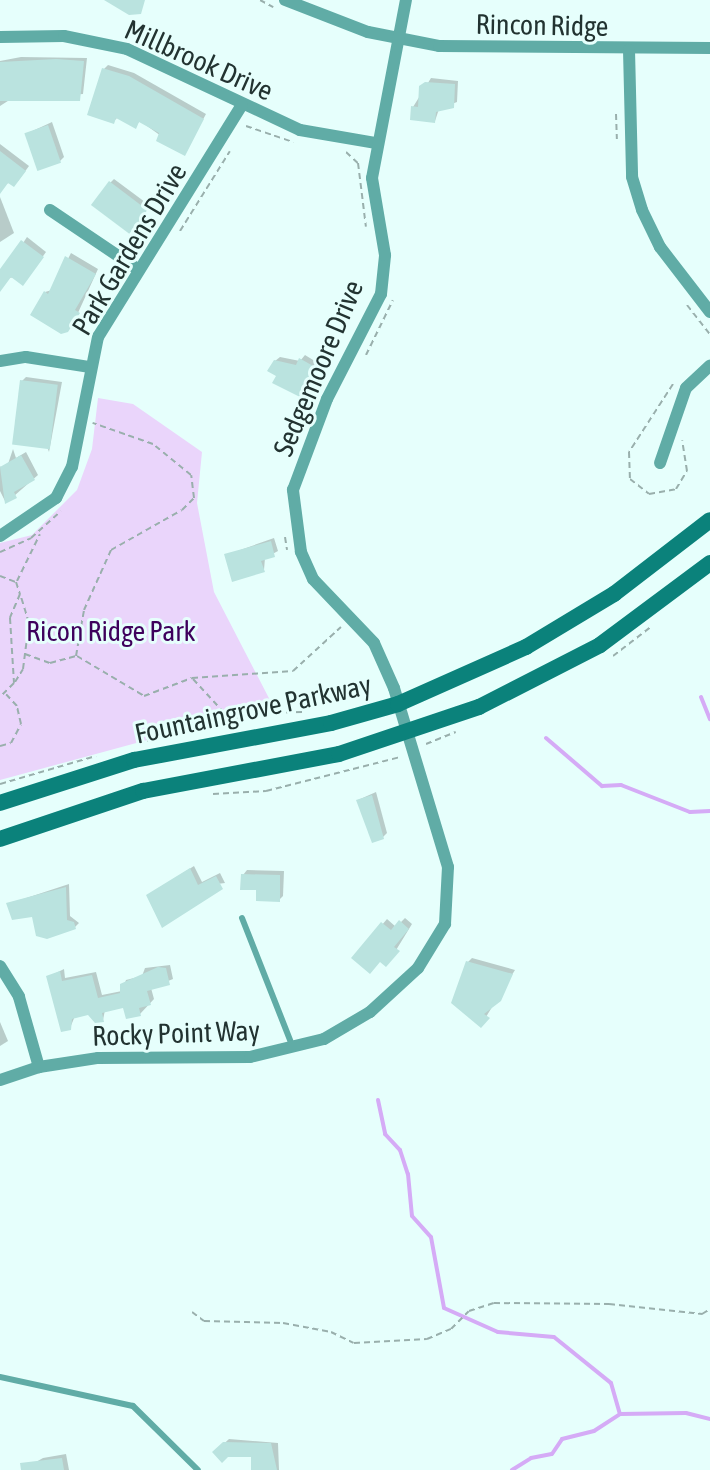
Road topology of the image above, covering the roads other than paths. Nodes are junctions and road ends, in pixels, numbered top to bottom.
1 (285, 0) edge
2 (406, 0) edge
3 (0, 37) edge
4 (397, 38) junction
5 (710, 48) edge
6 (629, 50) junction
7 (242, 105) junction
8 (375, 143) junction
9 (50, 210) dead end
10 (139, 270) junction
11 (710, 312) edge
12 (0, 361) edge
13 (710, 366) edge
14 (90, 367) junction
15 (660, 463) dead end
16 (710, 520) edge
17 (0, 536) edge
18 (710, 563) edge
19 (398, 704) junction
20 (407, 735) junction
21 (0, 803) edge
22 (0, 839) edge
23 (242, 918) dead end
24 (0, 966) edge
25 (294, 1049) junction
26 (39, 1067) junction
27 (0, 1080) edge
28 (0, 1377) edge
29 (198, 1470) edge

1 - 4 street, Rincon Ridge
2 - 4 street, Sedgemoore Drive
3 - 7 street, Millbrook Drive
4 - 6 street, Rincon Ridge
4 - 8 street, Sedgemoore Drive
5 - 6 street, Rincon Ridge
6 - 11 street
7 - 8 street, Millbrook Drive
7 - 10 street, Park Gardens Drive
8 - 19 street, Sedgemoore Drive
9 - 10 street
10 - 14 street, Park Gardens Drive
12 - 14 street
13 - 15 street
14 - 17 street, Park Gardens Drive
16 - 19 main road, Fountaingrove Parkway
18 - 20 main road, Fountaingrove Parkway
19 - 20 street, Sedgemoore Drive
19 - 21 main road, Fountaingrove Parkway
20 - 22 main road, Fountaingrove Parkway
20 - 25 street, Rocky Point Way
23 - 25 lane
24 - 26 street
25 - 26 street, Rocky Point Way
26 - 27 street, Rocky Point Way
28 - 29 lane

